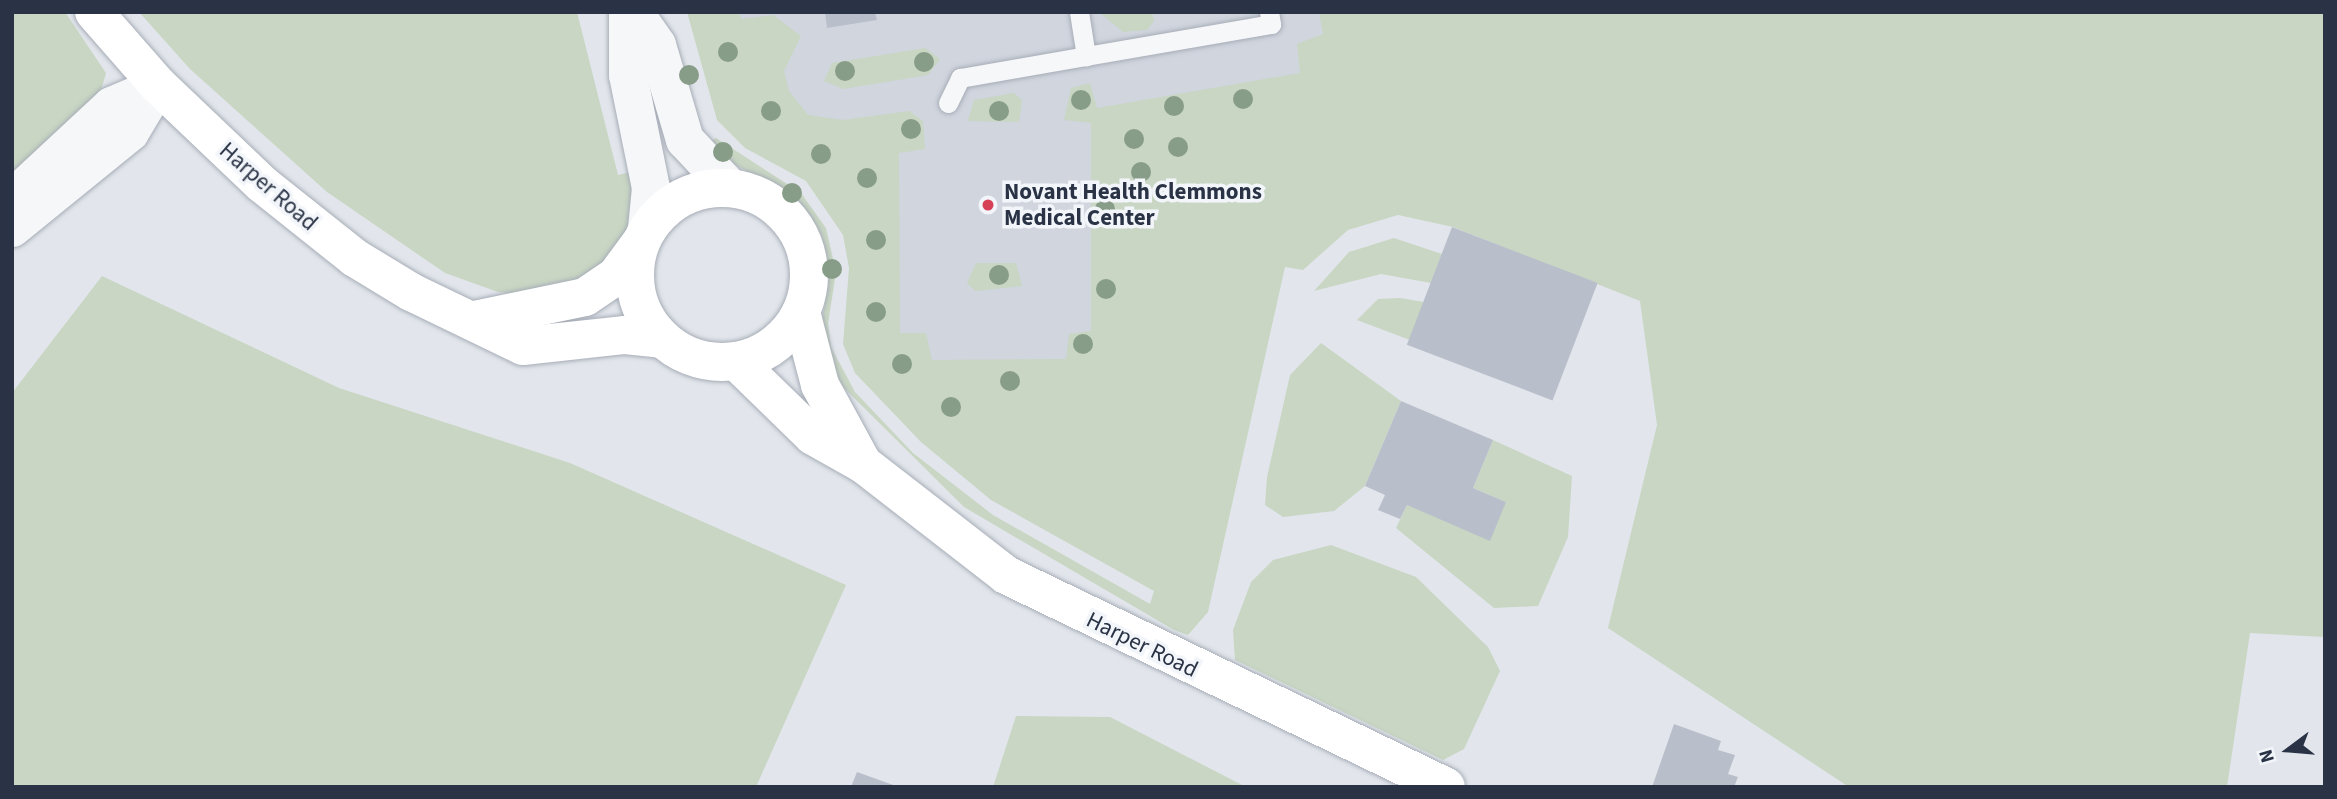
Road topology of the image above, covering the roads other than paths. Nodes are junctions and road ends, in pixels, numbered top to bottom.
1 (94, 12) edge
2 (628, 12) edge
3 (634, 12) edge
4 (1079, 12) edge
5 (1269, 12) edge
6 (1086, 56) junction
7 (158, 85) junction
8 (948, 103) dead end
9 (730, 188) junction
10 (12, 197) edge
11 (12, 228) edge
12 (644, 236) junction
13 (801, 312) junction
14 (474, 320) junction
15 (662, 338) junction
16 (736, 361) junction
17 (863, 464) junction
18 (1446, 787) edge

1 - 7 main road, Harper Road
2 - 12 street
3 - 9 street
4 - 6 lane
5 - 6 lane
6 - 8 lane
7 - 10 street
7 - 11 street
7 - 14 main road, Harper Road
9 - 12 main road
9 - 13 main road
12 - 14 main road
12 - 15 main road
13 - 16 main road
13 - 17 main road, Harper Road
14 - 15 main road, Harper Road
15 - 16 main road
16 - 17 main road, Harper Road
17 - 18 main road, Harper Road

